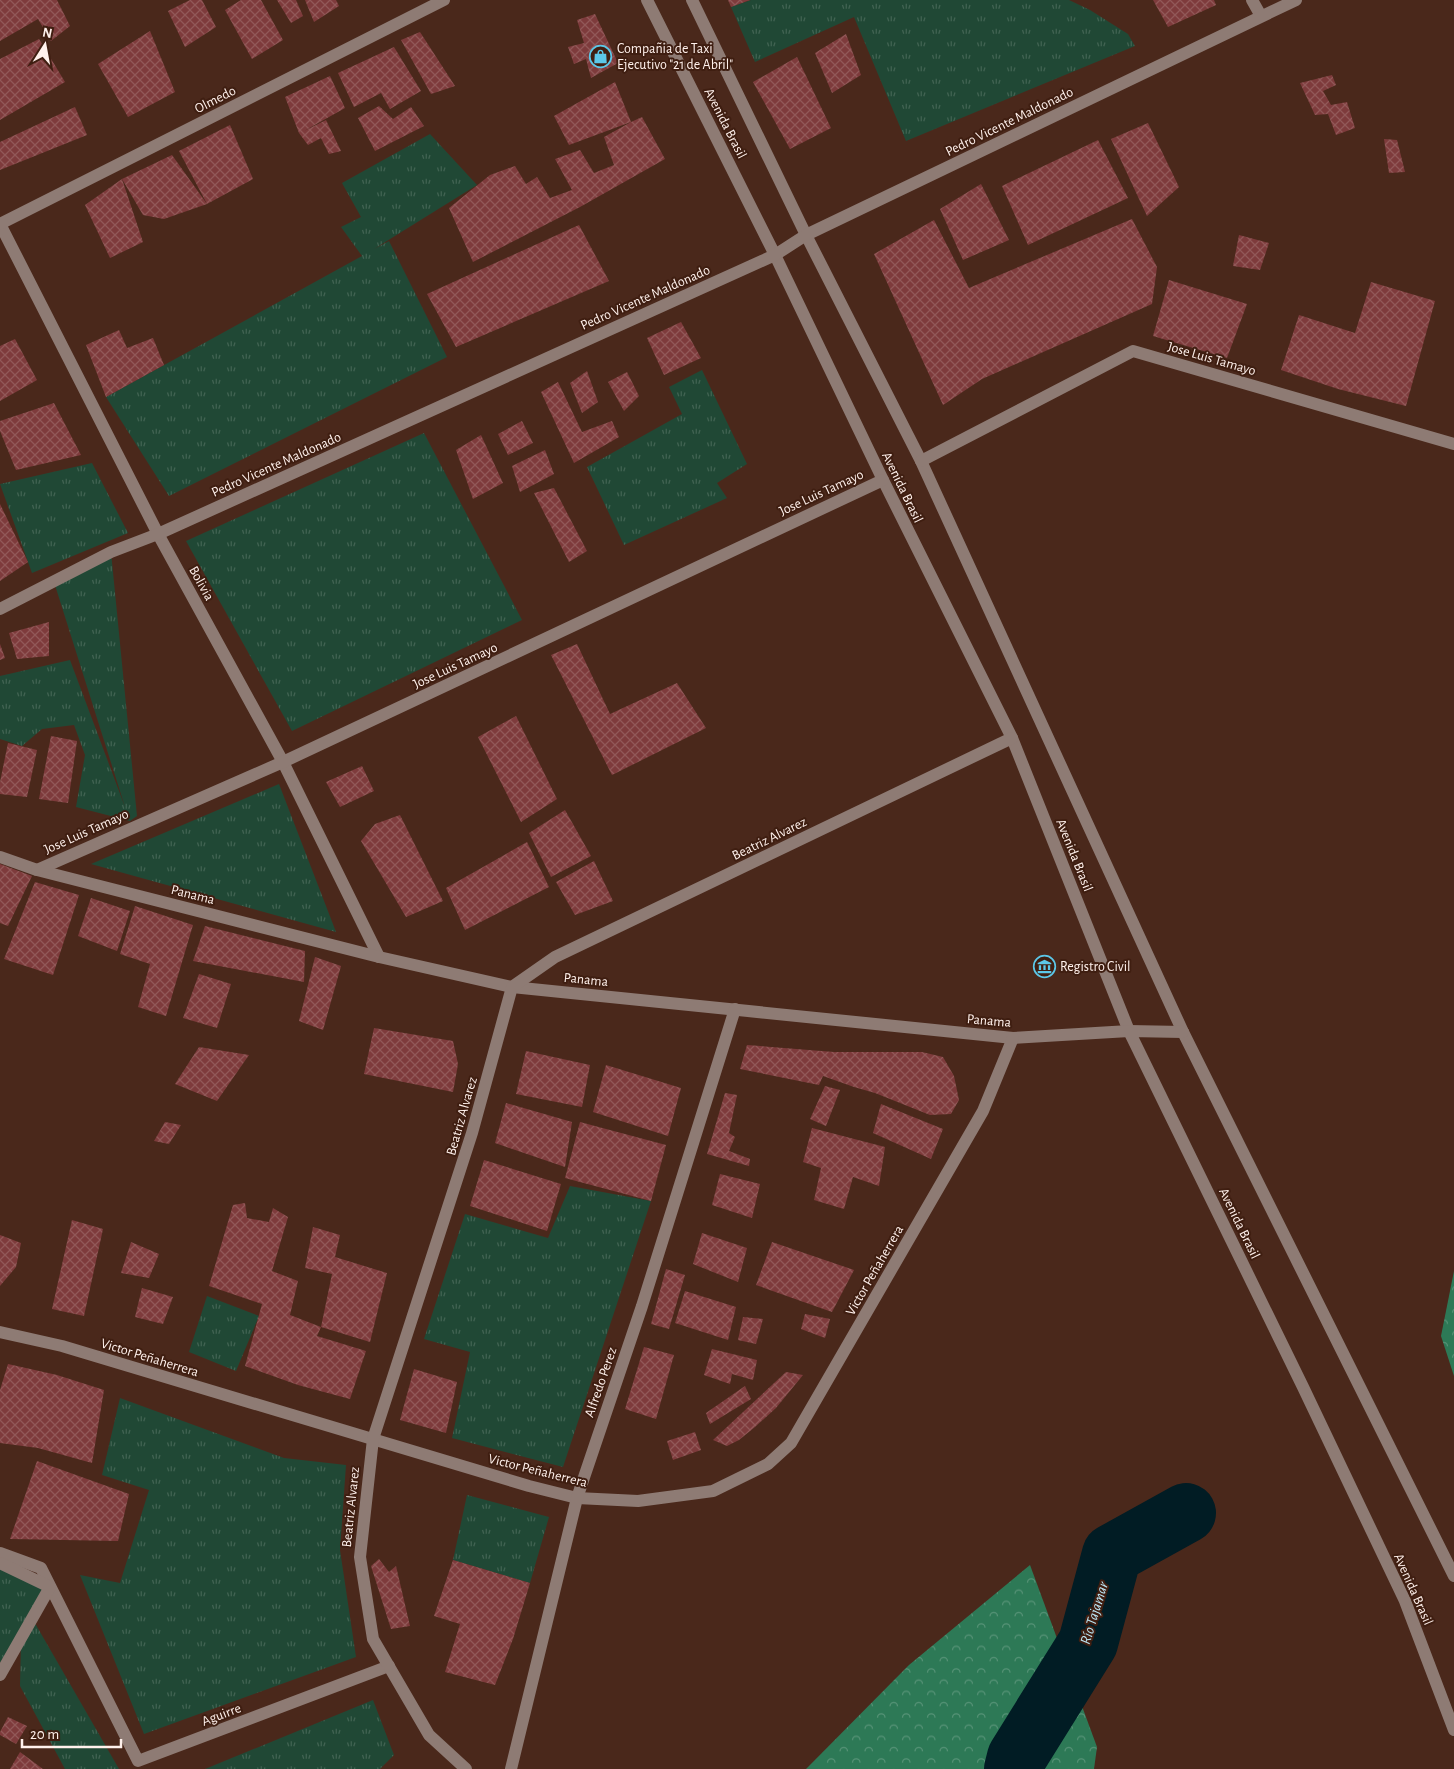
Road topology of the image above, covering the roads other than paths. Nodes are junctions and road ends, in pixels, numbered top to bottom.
1 (444, 0) edge
2 (647, 0) edge
3 (692, 0) edge
4 (1252, 0) edge
5 (1296, 0) edge
6 (1261, 16) junction
7 (0, 224) edge
8 (806, 235) junction
9 (775, 255) junction
10 (1454, 444) edge
11 (921, 461) junction
12 (882, 480) junction
13 (158, 534) junction
14 (0, 609) edge
15 (1012, 738) junction
16 (283, 762) junction
17 (0, 858) edge
18 (37, 870) junction
19 (380, 956) junction
20 (512, 987) junction
21 (735, 1009) junction
22 (1129, 1031) junction
23 (1183, 1032) junction
24 (1013, 1038) junction
25 (0, 1332) edge
26 (373, 1439) junction
27 (576, 1498) junction
28 (0, 1553) edge
29 (0, 1563) edge
30 (1454, 1576) edge
31 (50, 1587) junction
32 (389, 1666) junction
33 (0, 1675) edge
34 (1454, 1730) edge
35 (466, 1769) edge
36 (511, 1769) edge

1 - 7 street, Olmedo
2 - 9 street, Avenida Brasil
3 - 8 street, Avenida Brasil
4 - 6 street
5 - 6 street, Pedro Vicente Maldonado
6 - 8 street, Pedro Vicente Maldonado
7 - 13 street, Bolivia
8 - 9 street, Pedro Vicente Maldonado
8 - 11 street, Avenida Brasil
9 - 12 street, Avenida Brasil
9 - 13 street, Pedro Vicente Maldonado
10 - 11 street, Jose Luis Tamayo
11 - 23 street, Avenida Brasil
12 - 15 street, Avenida Brasil
12 - 16 street, Jose Luis Tamayo
13 - 14 street, Pedro Vicente Maldonado
13 - 16 street, Bolivia
15 - 20 street, Beatriz Alvarez
15 - 22 street, Avenida Brasil
16 - 18 street, Jose Luis Tamayo
16 - 19 street, Bolivia
17 - 18 street, Panama
18 - 19 street, Panama
19 - 20 street, Panama
20 - 21 street, Panama
20 - 26 street, Beatriz Alvarez
21 - 24 street, Panama
21 - 27 street, Alfredo Perez
22 - 23 street, Panama
22 - 24 street, Panama
22 - 34 street, Avenida Brasil
23 - 30 street, Avenida Brasil
24 - 27 street, Victor Peñaherrera
25 - 26 street, Victor Peñaherrera
26 - 27 street, Victor Peñaherrera
26 - 32 street, Beatriz Alvarez
27 - 36 street, Alfredo Perez
28 - 31 street, Aguirre
29 - 31 street
31 - 32 street, Aguirre
31 - 33 street
32 - 35 street, Beatriz Alvarez

